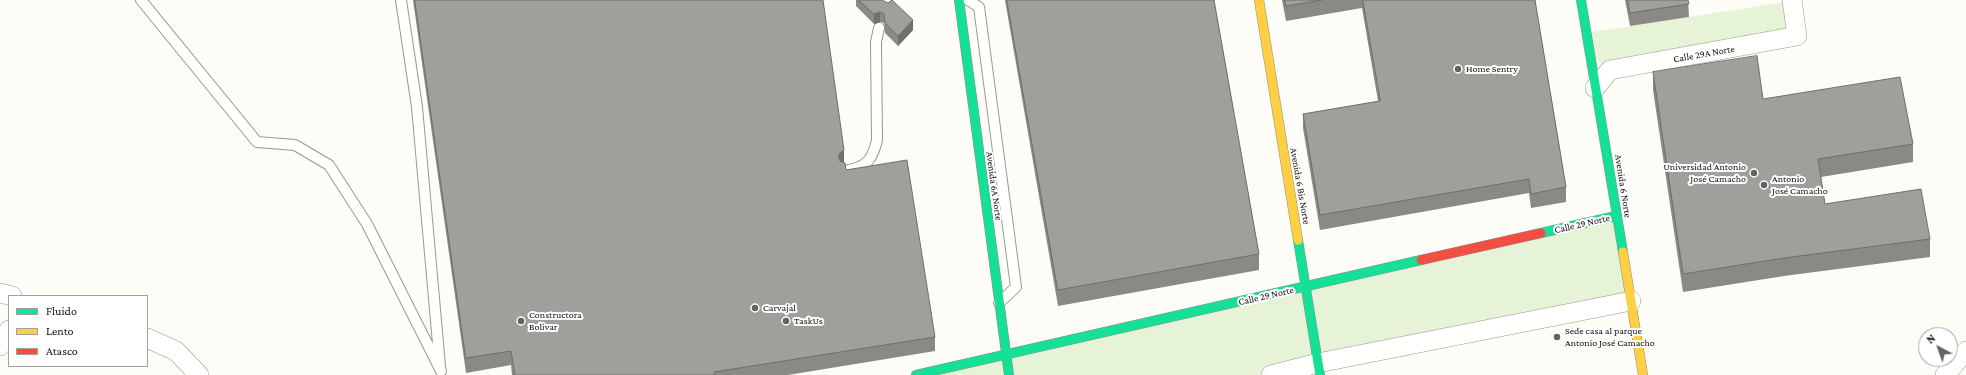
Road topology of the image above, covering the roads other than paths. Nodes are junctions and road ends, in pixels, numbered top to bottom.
1 (141, 0) edge
2 (400, 0) edge
3 (959, 0) edge
4 (968, 0) edge
5 (1259, 0) edge
6 (1581, 0) edge
7 (1792, 0) edge
8 (878, 28) dead end
9 (1590, 54) junction
10 (1610, 70) junction
11 (1595, 88) junction
12 (844, 171) edge
13 (1616, 216) junction
14 (1306, 287) junction
15 (1631, 301) junction
16 (999, 303) junction
17 (8, 332) edge
18 (148, 338) edge
19 (0, 346) edge
20 (1966, 351) edge
21 (1006, 355) junction
22 (1319, 369) edge
23 (442, 373) edge
24 (199, 375) edge
25 (916, 375) edge
26 (1009, 375) edge
27 (1271, 375) edge
28 (1643, 375) edge
29 (1945, 375) edge

1 - 23 lane
2 - 23 lane
3 - 16 street, Avenida 6A Norte
4 - 16 lane
5 - 14 street, Avenida 6 Bis Norte
6 - 9 street, Avenida 6 Norte
7 - 10 street, Calle 29A Norte
8 - 12 lane
9 - 10 street
9 - 11 street, Avenida 6 Norte
10 - 11 street
11 - 13 street, Avenida 6 Norte
13 - 14 street, Calle 29 Norte
13 - 15 street, Avenida 6 Norte
14 - 21 street, Calle 29 Norte
14 - 22 street, Avenida 6 Bis Norte
15 - 22 street
15 - 28 street, Avenida 6 Norte
16 - 21 street, Avenida 6A Norte
17 - 19 street
18 - 24 street
20 - 29 street
21 - 25 street, Calle 29 Norte
21 - 26 street, Avenida 6A Norte
22 - 27 street

